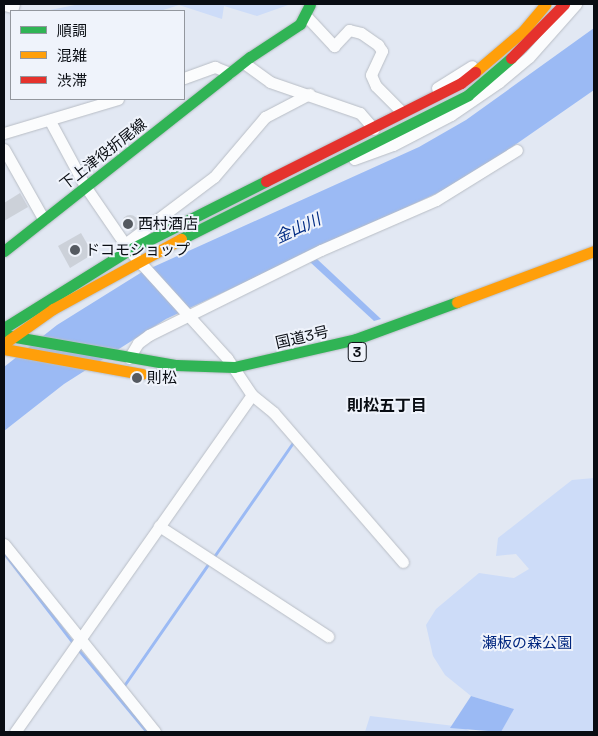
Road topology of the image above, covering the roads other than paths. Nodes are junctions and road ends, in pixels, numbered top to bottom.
1 (14, 4) edge
2 (310, 4) edge
3 (541, 4) edge
4 (546, 4) edge
5 (564, 4) edge
6 (576, 4) edge
7 (4, 5) edge
8 (307, 17) junction
9 (244, 63) junction
10 (230, 73) junction
11 (185, 78) edge
12 (309, 94) junction
13 (115, 100) edge
14 (399, 108) junction
15 (50, 121) junction
16 (372, 125) junction
17 (4, 133) edge
18 (4, 149) edge
19 (517, 150) dead end
20 (325, 169) junction
21 (85, 186) junction
22 (44, 220) junction
23 (127, 247) junction
24 (4, 251) edge
25 (594, 251) edge
26 (139, 260) junction
27 (594, 265) edge
28 (191, 314) junction
29 (4, 328) edge
30 (4, 335) edge
31 (16, 336) junction
32 (4, 343) edge
33 (4, 349) edge
34 (350, 354) dead end
35 (126, 358) junction
36 (236, 372) junction
37 (273, 372) dead end
38 (252, 395) junction
39 (159, 526) junction
40 (4, 544) edge
41 (403, 562) dead end
42 (328, 636) dead end
43 (79, 641) junction
44 (15, 732) edge
45 (155, 732) edge

1 - 7 street
2 - 8 main road
3 - 14 street
4 - 16 main road
5 - 20 main road
6 - 20 street
8 - 9 main road, 下上津役折尾線
8 - 14 street
9 - 10 main road, 下上津役折尾線
9 - 12 street
10 - 11 street
10 - 21 main road, 下上津役折尾線
12 - 16 street
12 - 23 street
13 - 15 street
14 - 16 street
15 - 17 street
15 - 21 street
16 - 23 main road
18 - 22 street
19 - 28 street
20 - 26 main road
21 - 22 main road, 下上津役折尾線
21 - 23 street
22 - 24 main road, 下上津役折尾線
23 - 26 street
23 - 29 main road
25 - 36 main road, 国道3号 / 3
26 - 28 street
26 - 31 main road
27 - 34 main road, 3
28 - 35 street
28 - 36 street
30 - 31 main road, 国道3号 / 3
31 - 32 main road
31 - 35 main road, 国道3号 / 3
33 - 36 main road, 国道3号 / 3
35 - 36 main road, 国道3号 / 3
36 - 37 main road, 国道3号 / 3
36 - 38 street
38 - 39 street
38 - 41 street
39 - 42 street
39 - 43 street
40 - 43 street
43 - 44 street
43 - 45 street

